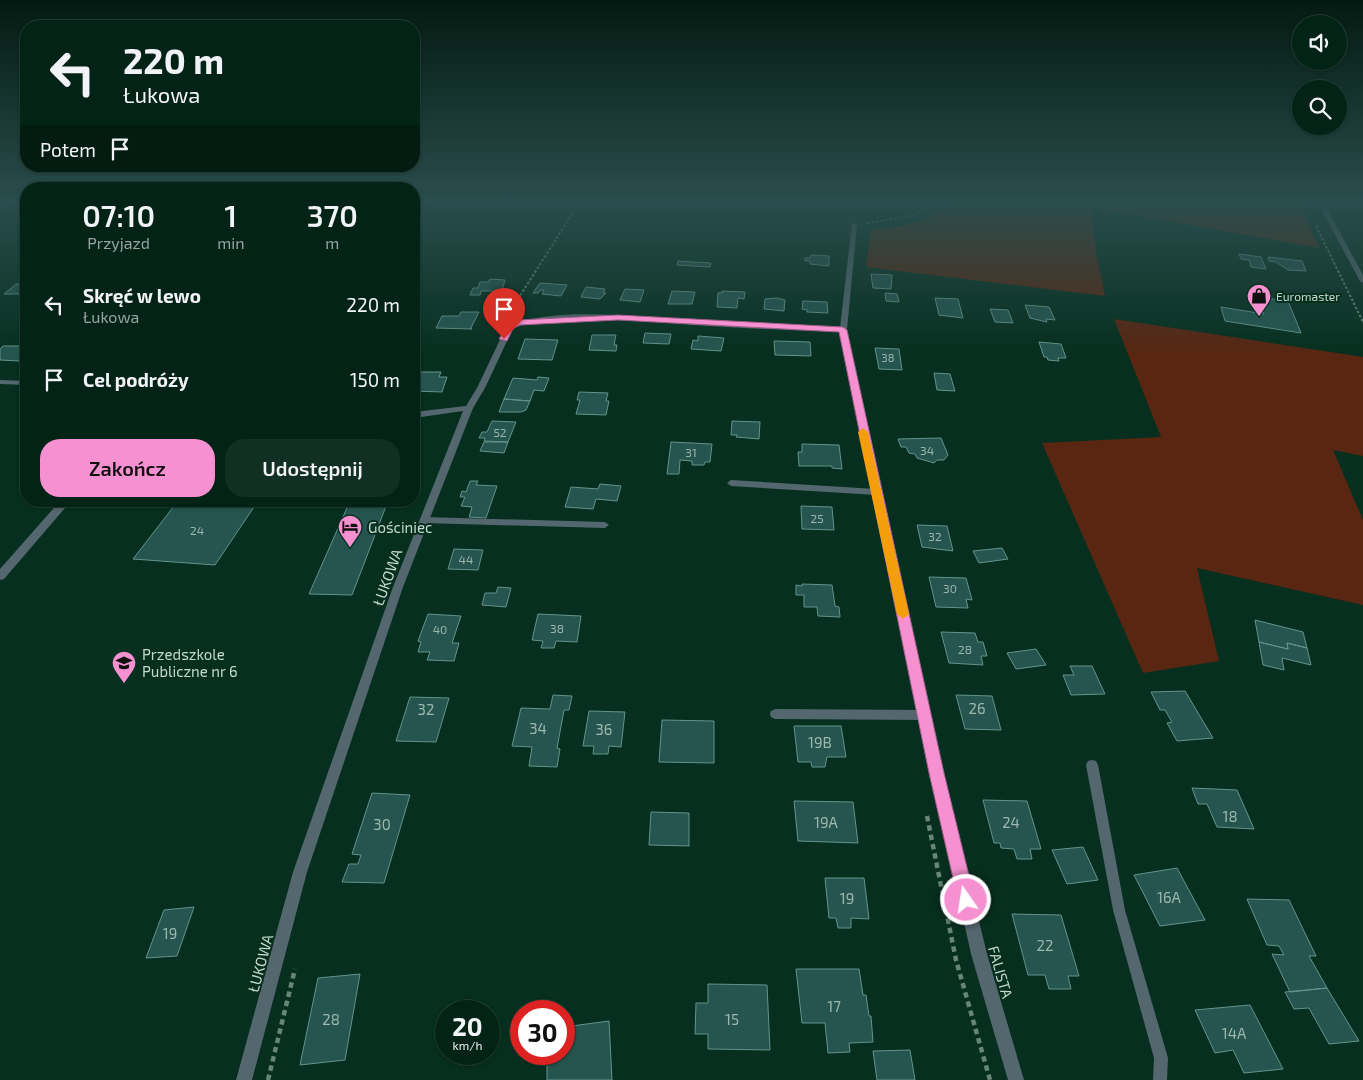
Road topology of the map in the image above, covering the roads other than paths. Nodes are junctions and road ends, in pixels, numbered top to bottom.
1 (851, 253) edge
2 (1348, 253) edge
3 (1363, 281) edge
4 (843, 330) junction
5 (0, 382) edge
6 (20, 383) edge
7 (468, 408) junction
8 (420, 414) edge
9 (731, 483) dead end
10 (876, 492) junction
11 (61, 507) edge
12 (424, 520) junction
13 (605, 525) dead end
14 (0, 576) edge
15 (775, 714) dead end
16 (925, 715) junction
17 (1092, 765) dead end
18 (244, 1080) edge
19 (1016, 1080) edge
20 (1160, 1080) edge

1 - 4 street, FALISTA
2 - 3 street
4 - 7 street, ŁUKOWA
4 - 10 street, FALISTA
5 - 6 street
7 - 8 street
7 - 12 street, ŁUKOWA
9 - 10 lane
10 - 16 street, FALISTA
11 - 14 street
12 - 13 lane
12 - 18 street, ŁUKOWA
15 - 16 lane
16 - 19 street, FALISTA
17 - 20 lane

